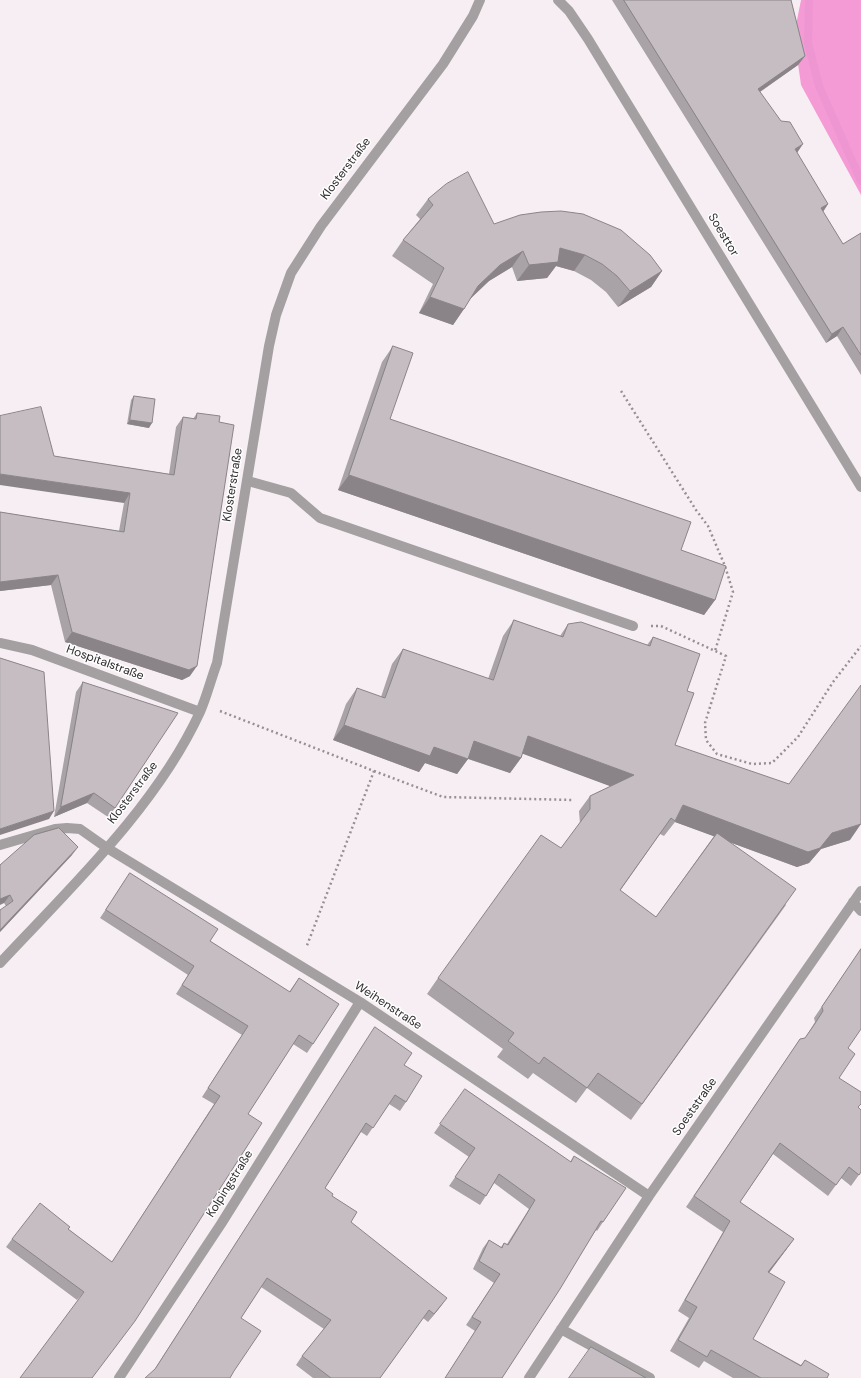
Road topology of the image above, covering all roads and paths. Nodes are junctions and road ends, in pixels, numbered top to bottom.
1 (480, 0) edge
2 (558, 0) edge
3 (622, 391) dead end
4 (248, 482) junction
5 (861, 487) edge
6 (633, 626) joint
7 (0, 643) edge
8 (861, 646) edge
9 (715, 651) junction
10 (201, 708) junction
11 (374, 771) junction
12 (574, 800) dead end
13 (0, 845) edge
14 (107, 848) junction
15 (861, 891) edge
16 (853, 902) junction
17 (861, 911) edge
18 (0, 963) edge
19 (300, 965) junction
20 (360, 1002) junction
21 (649, 1196) junction
22 (561, 1329) junction
23 (119, 1378) edge
24 (529, 1378) edge
25 (650, 1378) edge

1 - 4 street, Klosterstraße
2 - 5 street, Soesttor
3 - 9 path
4 - 6 street
4 - 10 street, Klosterstraße
6 - 9 path
7 - 10 street, Hospitalstraße
8 - 9 path
10 - 11 path
10 - 14 street, Klosterstraße
11 - 12 path
11 - 19 path
13 - 14 street, Weihenstraße
14 - 18 street, Klosterstraße
14 - 19 street, Weihenstraße
15 - 16 street
16 - 17 street
16 - 21 street, Soeststraße
19 - 20 street, Weihenstraße
20 - 21 street, Weihenstraße
20 - 23 street, Kolpingstraße
21 - 22 street, Soeststraße
22 - 24 street, Soeststraße
22 - 25 street

